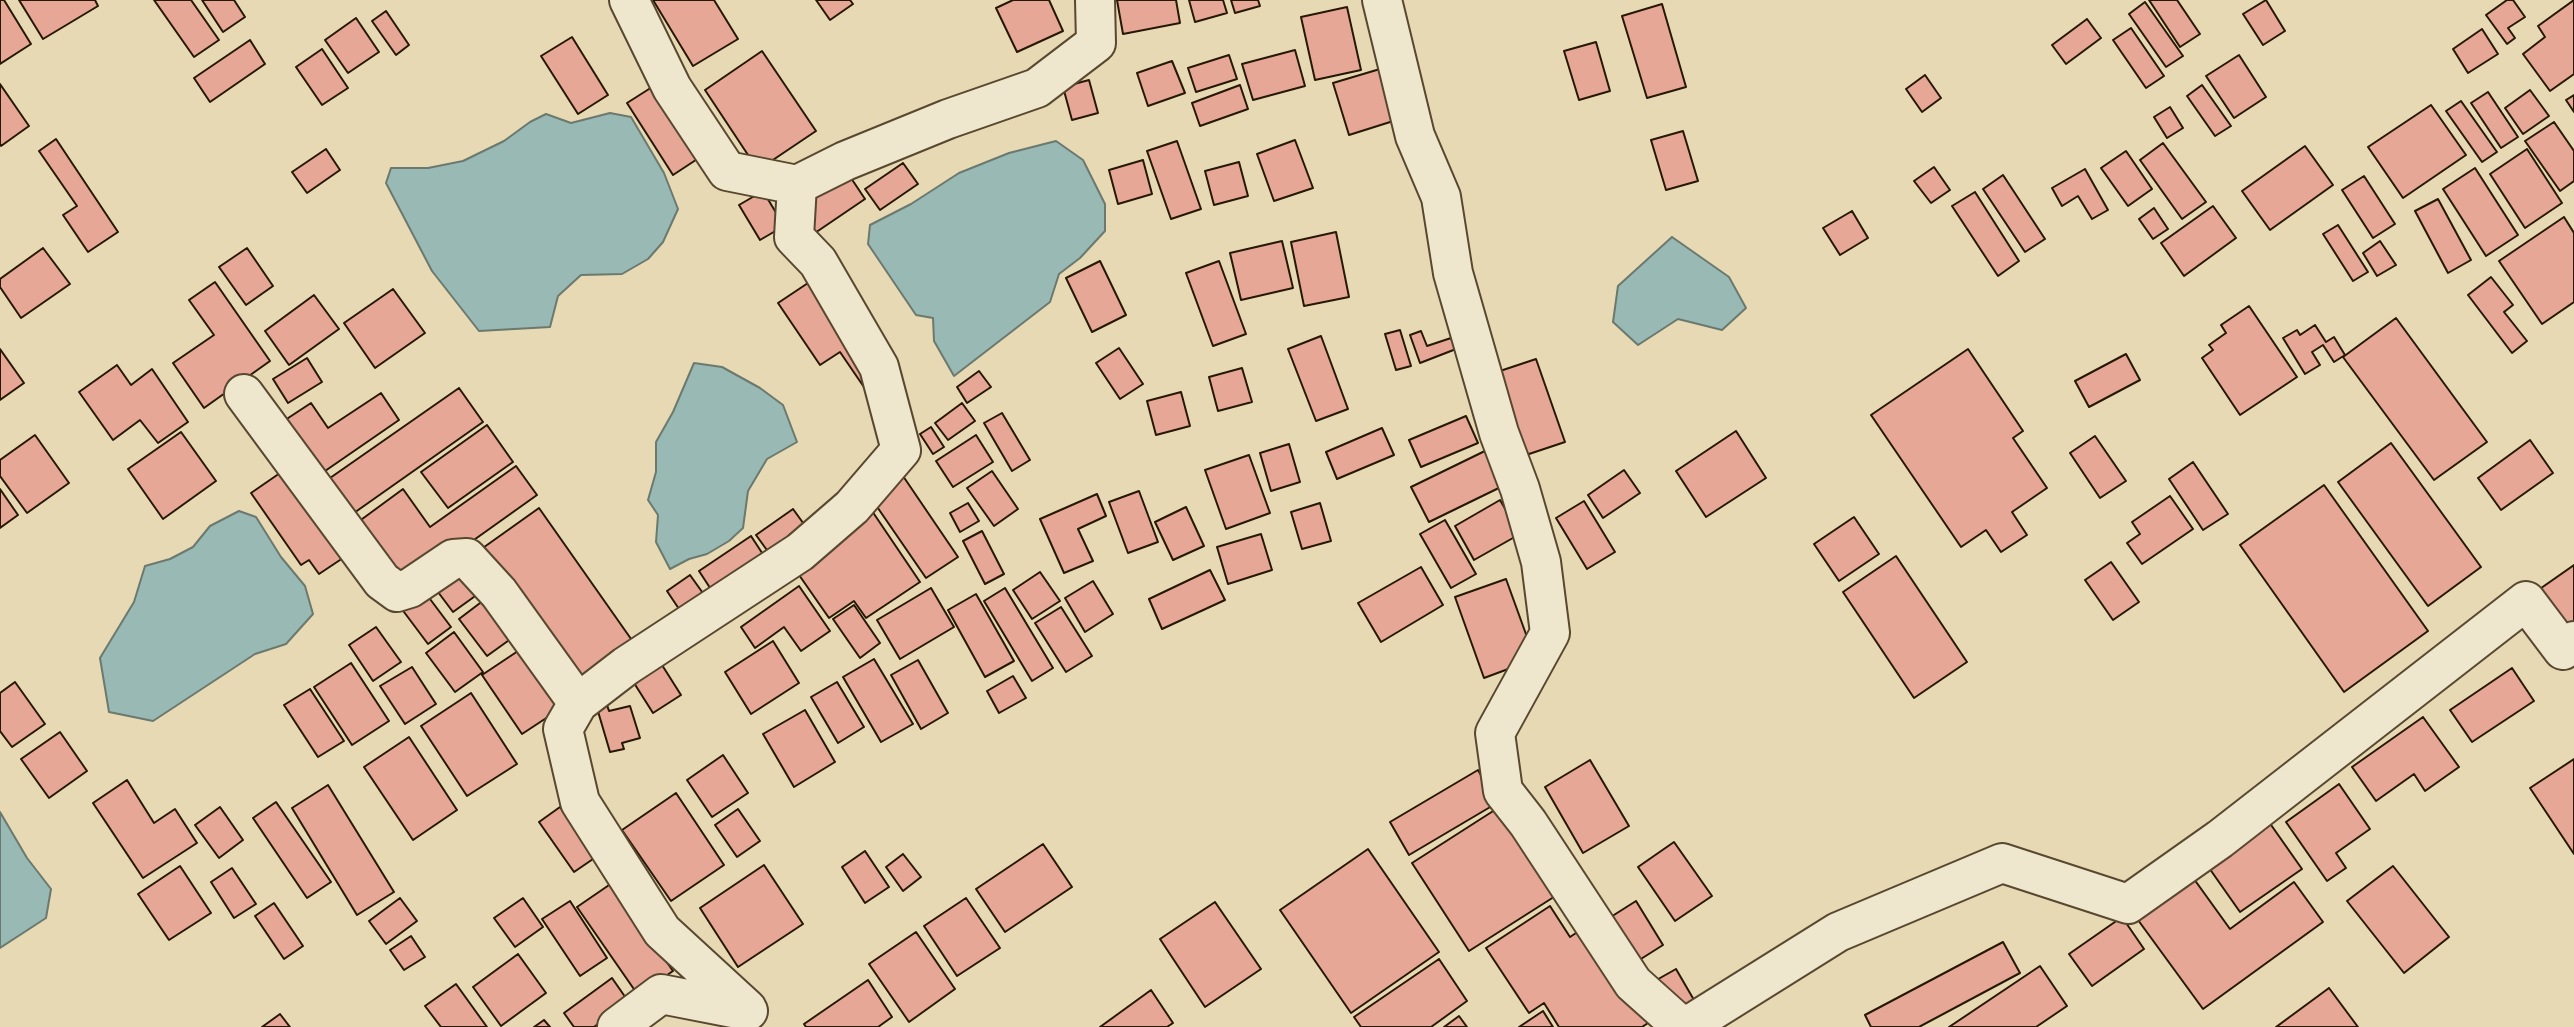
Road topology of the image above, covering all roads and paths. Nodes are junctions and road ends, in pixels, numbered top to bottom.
1 (629, 0) edge
2 (1095, 0) edge
3 (1382, 0) edge
4 (797, 185) junction
5 (244, 394) dead end
6 (2574, 641) edge
7 (578, 703) junction
8 (755, 1018) edge
9 (617, 1027) edge
10 (1684, 1027) edge

1 - 4 street
2 - 4 street
3 - 10 street
4 - 7 street
5 - 7 street
6 - 10 street
7 - 8 street
8 - 9 street

